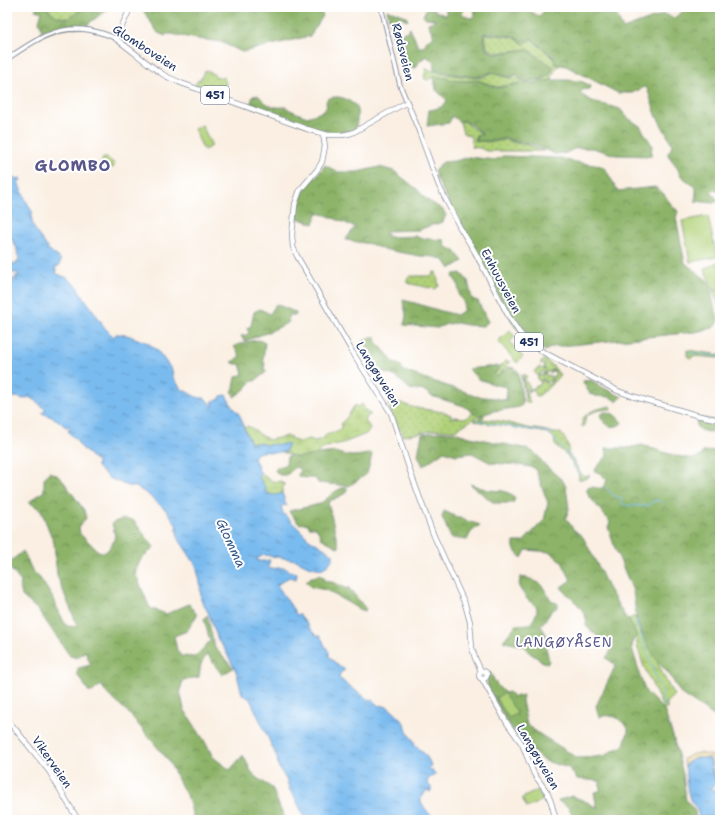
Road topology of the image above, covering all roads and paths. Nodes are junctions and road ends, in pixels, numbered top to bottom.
1 (129, 7) edge
2 (381, 7) edge
3 (116, 39) junction
4 (7, 59) edge
5 (406, 102) junction
6 (326, 134) junction
7 (720, 420) edge
8 (7, 718) edge
9 (78, 820) edge
10 (556, 820) edge

1 - 3 main road
2 - 5 street, Rødsveien
3 - 4 street, Glomboveien
3 - 6 main road, Glomboveien / 451
5 - 6 main road, Glomboveien / 451
5 - 7 main road, Enhuusveien / 451
6 - 10 main road, Langøyveien
8 - 9 main road, Vikerveien

